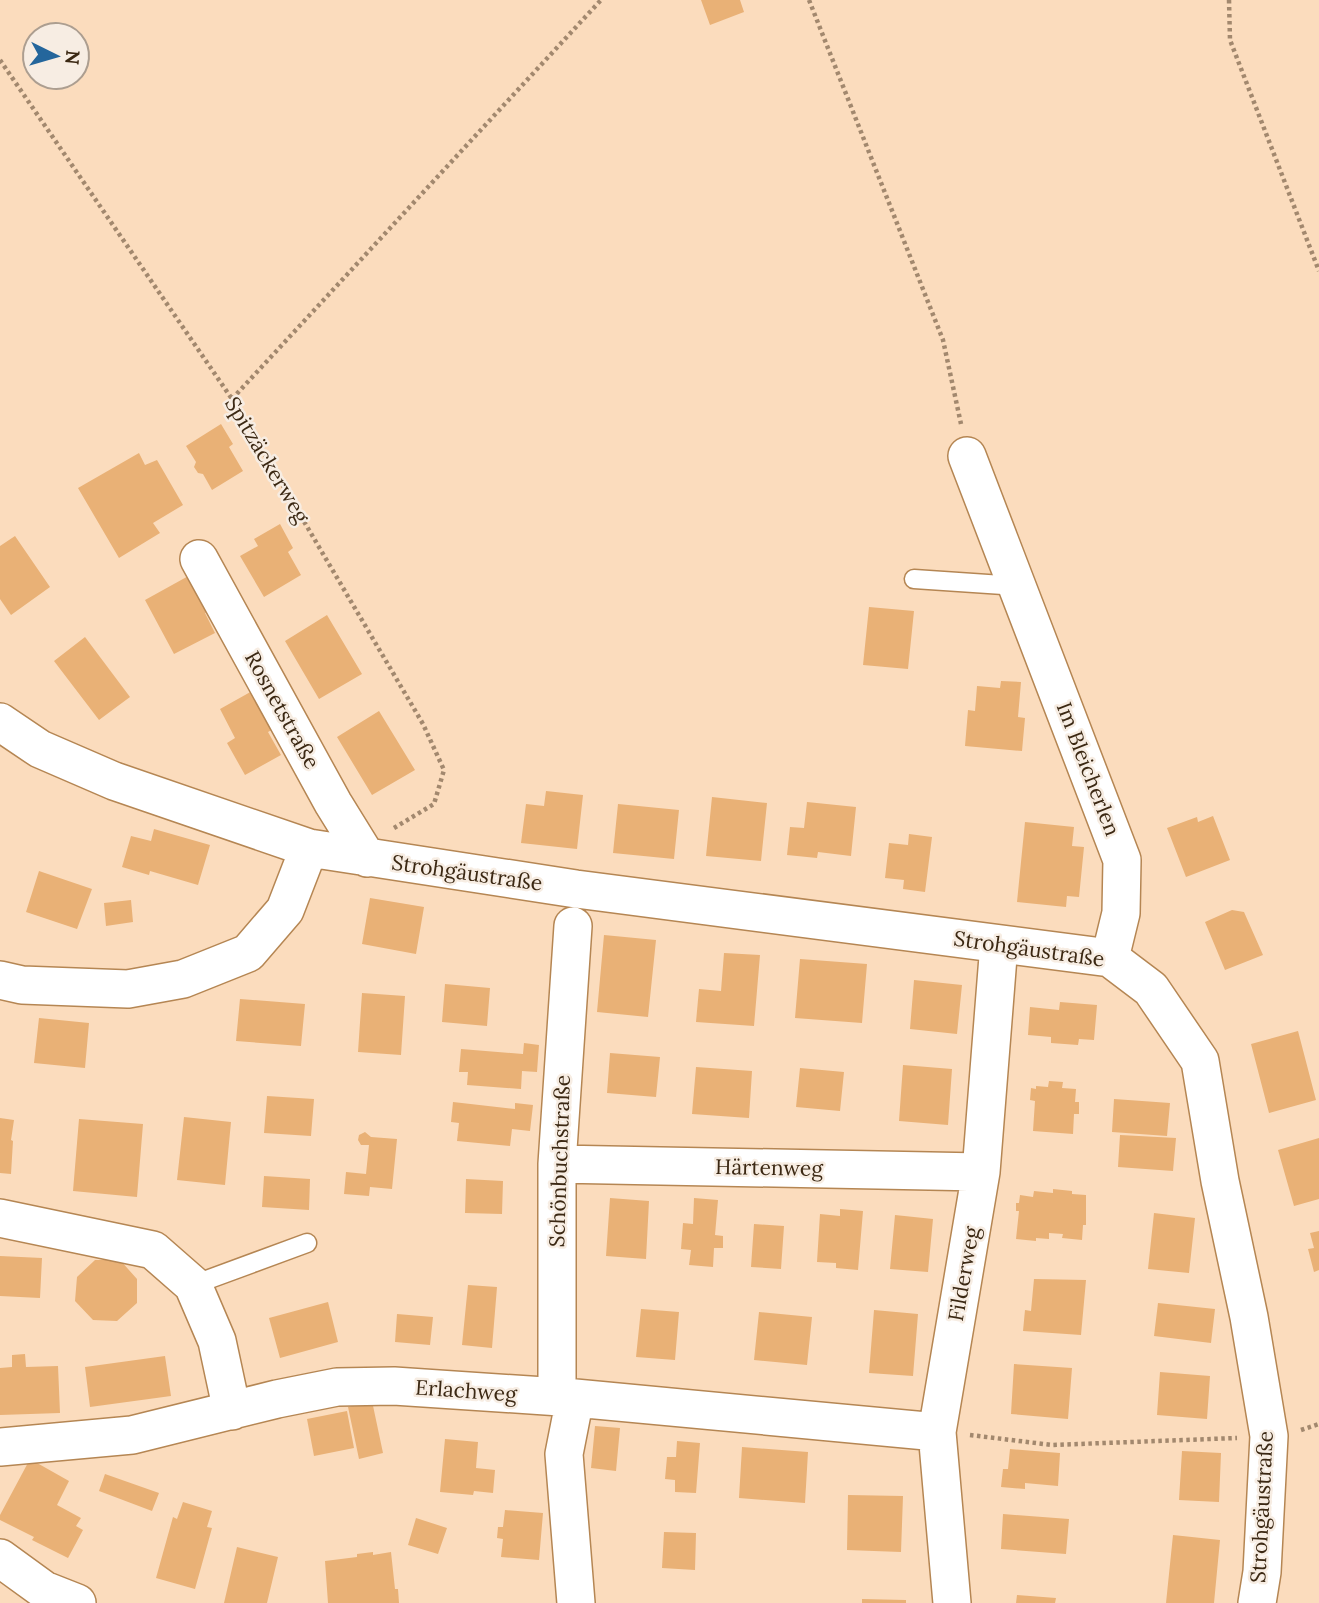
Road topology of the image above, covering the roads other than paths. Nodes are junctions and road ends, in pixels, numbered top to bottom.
1 (967, 456) road end
2 (199, 559) dead end
3 (914, 579) dead end
4 (1017, 586) junction
5 (0, 722) edge
6 (309, 848) junction
7 (367, 858) junction
8 (573, 926) dead end
9 (999, 944) junction
10 (1110, 958) junction
11 (0, 980) edge
12 (557, 1164) junction
13 (981, 1172) junction
14 (0, 1218) edge
15 (307, 1244) dead end
16 (193, 1284) junction
17 (566, 1398) junction
18 (232, 1411) junction
19 (937, 1432) junction
20 (0, 1447) edge
21 (0, 1558) edge
22 (77, 1603) edge
23 (576, 1603) edge
24 (952, 1603) edge
25 (1257, 1603) edge

1 - 4 street, Im Bleicherlen
2 - 7 street, Rosnetstraße
3 - 4 lane
4 - 10 street, Im Bleicherlen
5 - 6 street
6 - 7 street, Strohgäustraße
6 - 11 street
7 - 9 street, Strohgäustraße
8 - 12 street, Schönbuchstraße
9 - 10 street, Strohgäustraße
9 - 13 street, Filderweg
10 - 25 street, Strohgäustraße
12 - 13 street, Härtenweg
12 - 17 street, Schönbuchstraße
13 - 19 street, Filderweg
14 - 16 street
15 - 16 lane
16 - 18 street
17 - 18 street, Erlachweg
17 - 19 street, Erlachweg
17 - 23 street, Schönbuchstraße
18 - 20 street, Erlachweg
19 - 24 street, Filderweg
21 - 22 street

